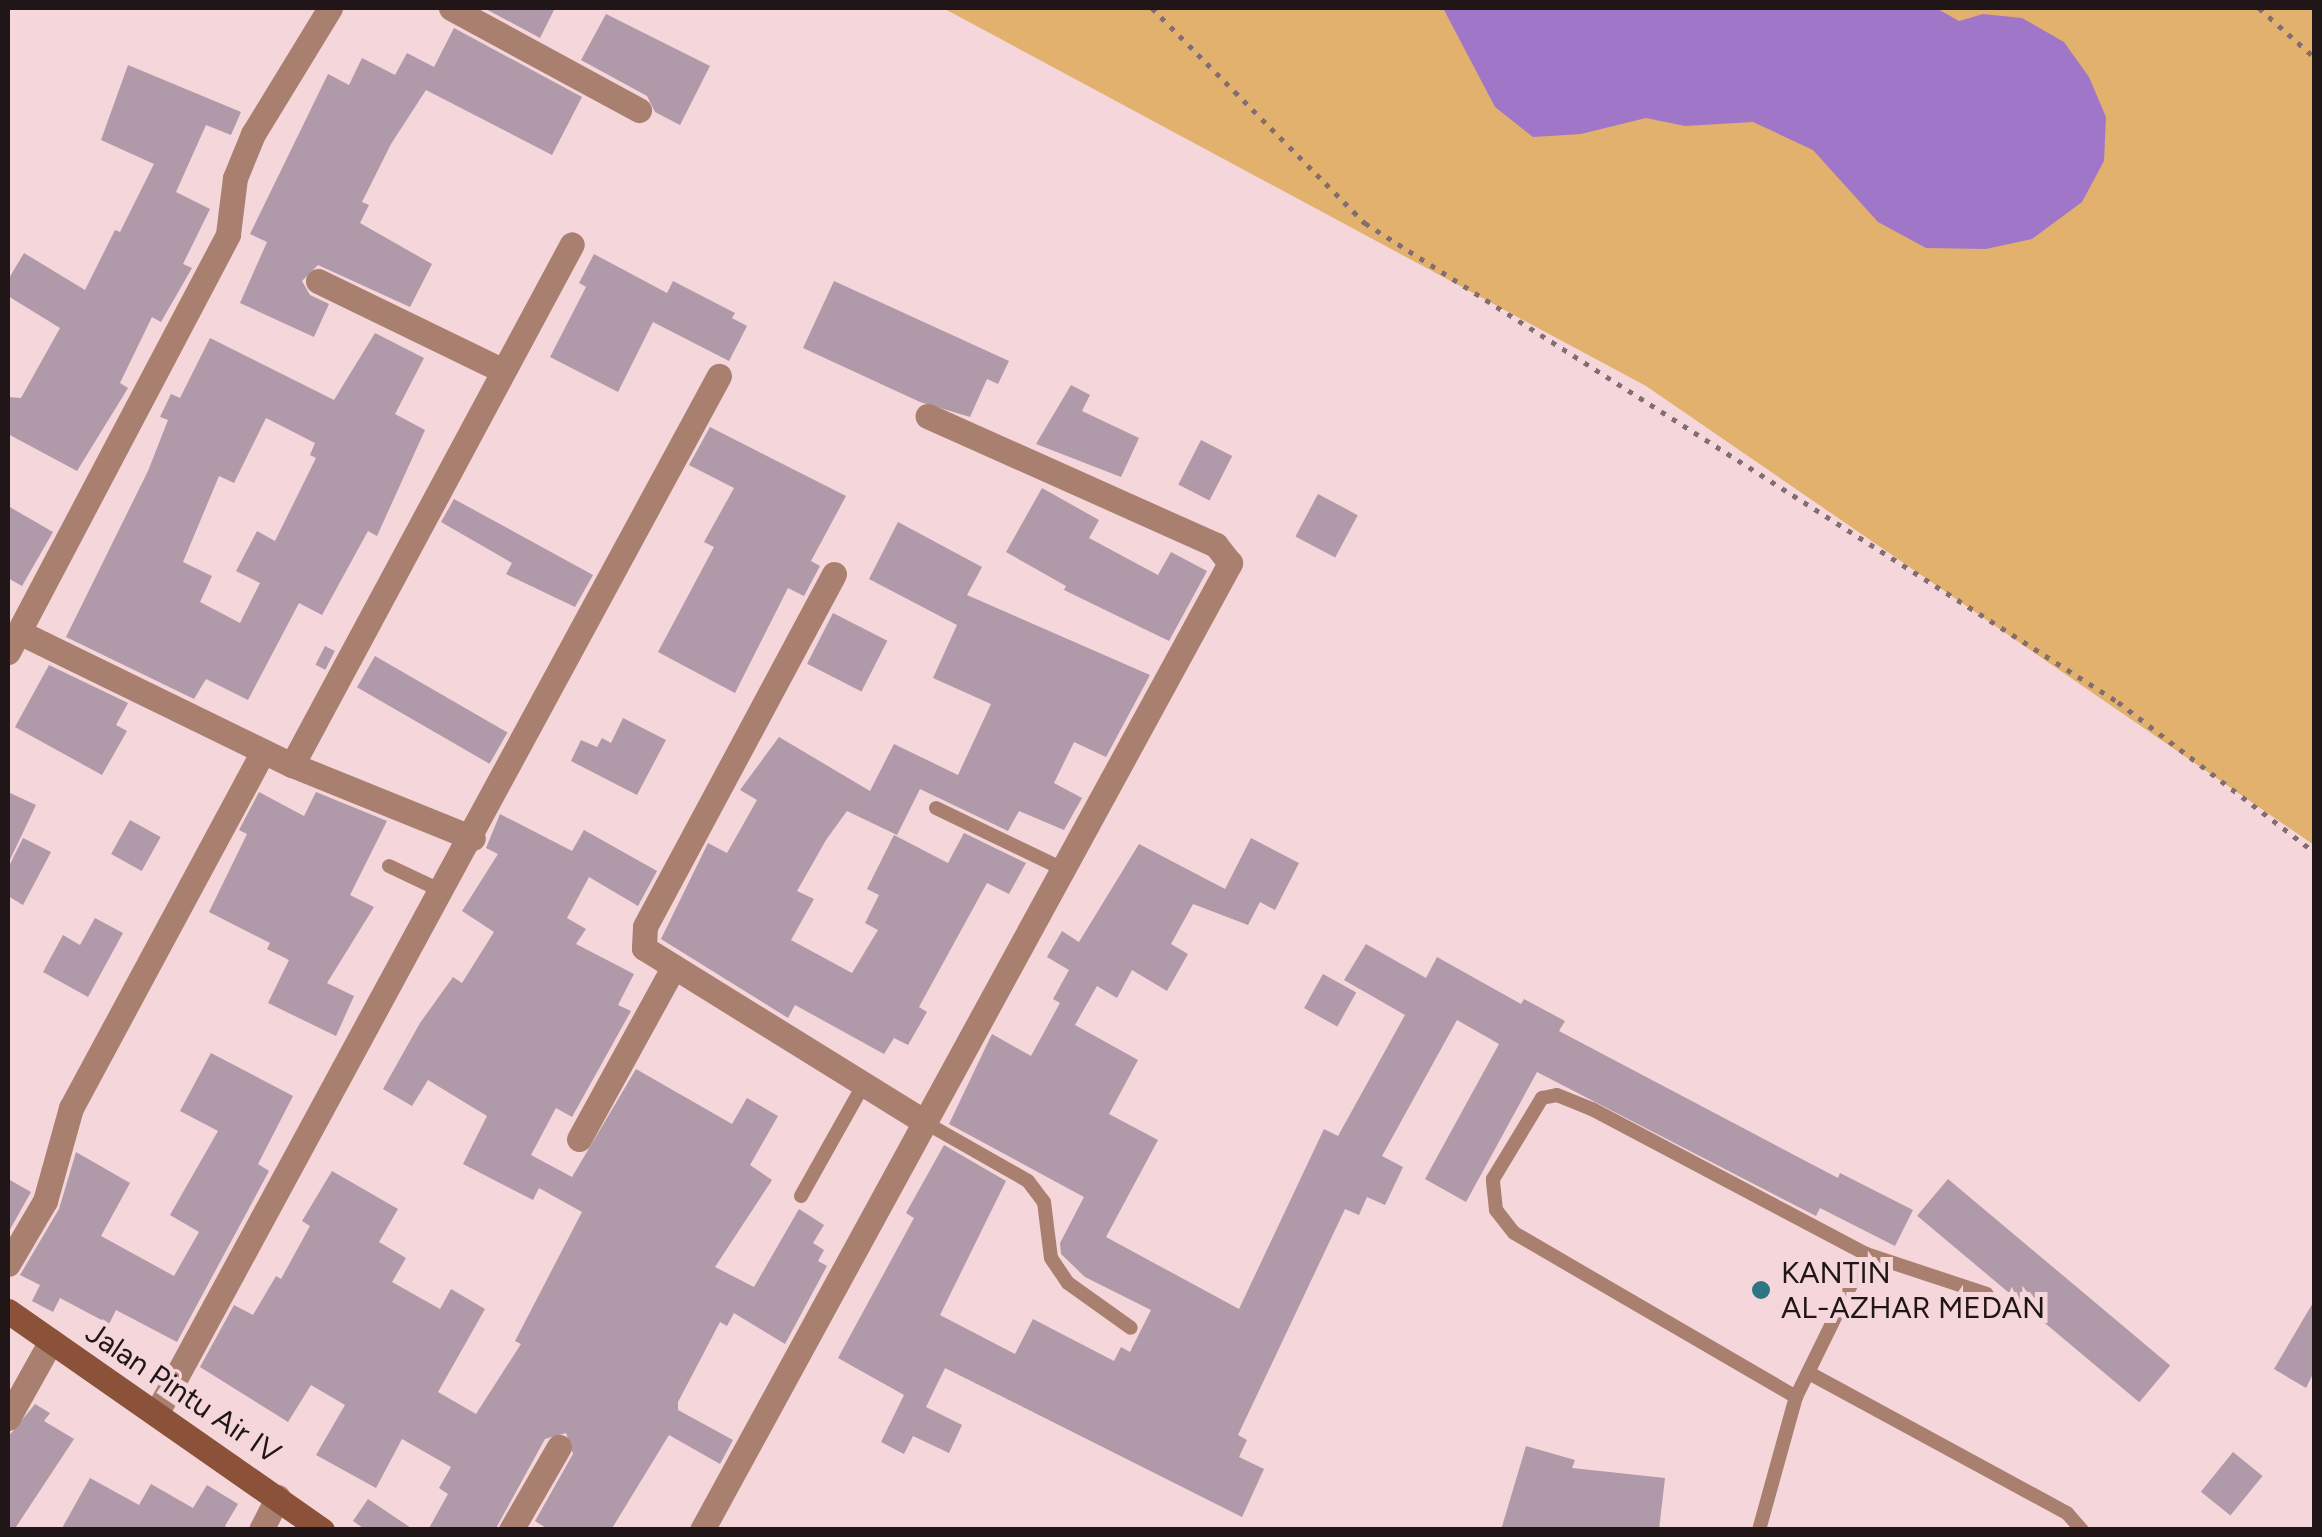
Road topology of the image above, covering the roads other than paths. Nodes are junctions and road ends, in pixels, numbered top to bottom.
1 (330, 8) edge
2 (451, 8) edge
3 (638, 110) dead end
4 (572, 244) dead end
5 (318, 281) dead end
6 (500, 370) junction
7 (719, 376) dead end
8 (928, 416) dead end
9 (834, 574) dead end
10 (13, 642) edge
11 (263, 751) junction
12 (292, 764) junction
13 (936, 808) dead end
14 (473, 838) junction
15 (389, 866) dead end
16 (1063, 869) junction
17 (444, 892) junction
18 (672, 970) junction
19 (861, 1089) junction
20 (926, 1124) junction
21 (579, 1139) dead end
22 (800, 1196) dead end
23 (1866, 1254) junction
24 (8, 1264) edge
25 (1987, 1294) dead end
26 (8, 1311) edge
27 (1130, 1328) dead end
28 (51, 1341) junction
29 (1809, 1373) junction
30 (1796, 1397) junction
31 (156, 1414) junction
32 (8, 1418) edge
33 (559, 1447) dead end
34 (278, 1497) junction
35 (262, 1530) edge
36 (322, 1530) edge
37 (511, 1530) edge
38 (702, 1530) edge
39 (1759, 1530) edge
40 (2082, 1530) edge

1 - 10 street
2 - 3 street
4 - 6 street
5 - 6 street
6 - 12 street
7 - 14 street
8 - 16 street
9 - 18 street
10 - 11 street
11 - 12 street
11 - 24 street
12 - 14 street
13 - 16 lane
14 - 17 street
15 - 17 lane
16 - 20 street
17 - 31 street
18 - 19 street
18 - 21 street
19 - 20 street
19 - 22 lane
20 - 27 lane
20 - 38 street
23 - 25 lane
23 - 29 lane
23 - 30 lane
26 - 28 main road, Jalan Pintu Air IV
28 - 31 main road, Jalan Pintu Air IV
28 - 32 street
29 - 30 lane
29 - 40 lane
30 - 39 lane
31 - 34 main road, Jalan Pintu Air IV
33 - 37 street
34 - 35 street
34 - 36 main road, Jalan Pintu Air IV

